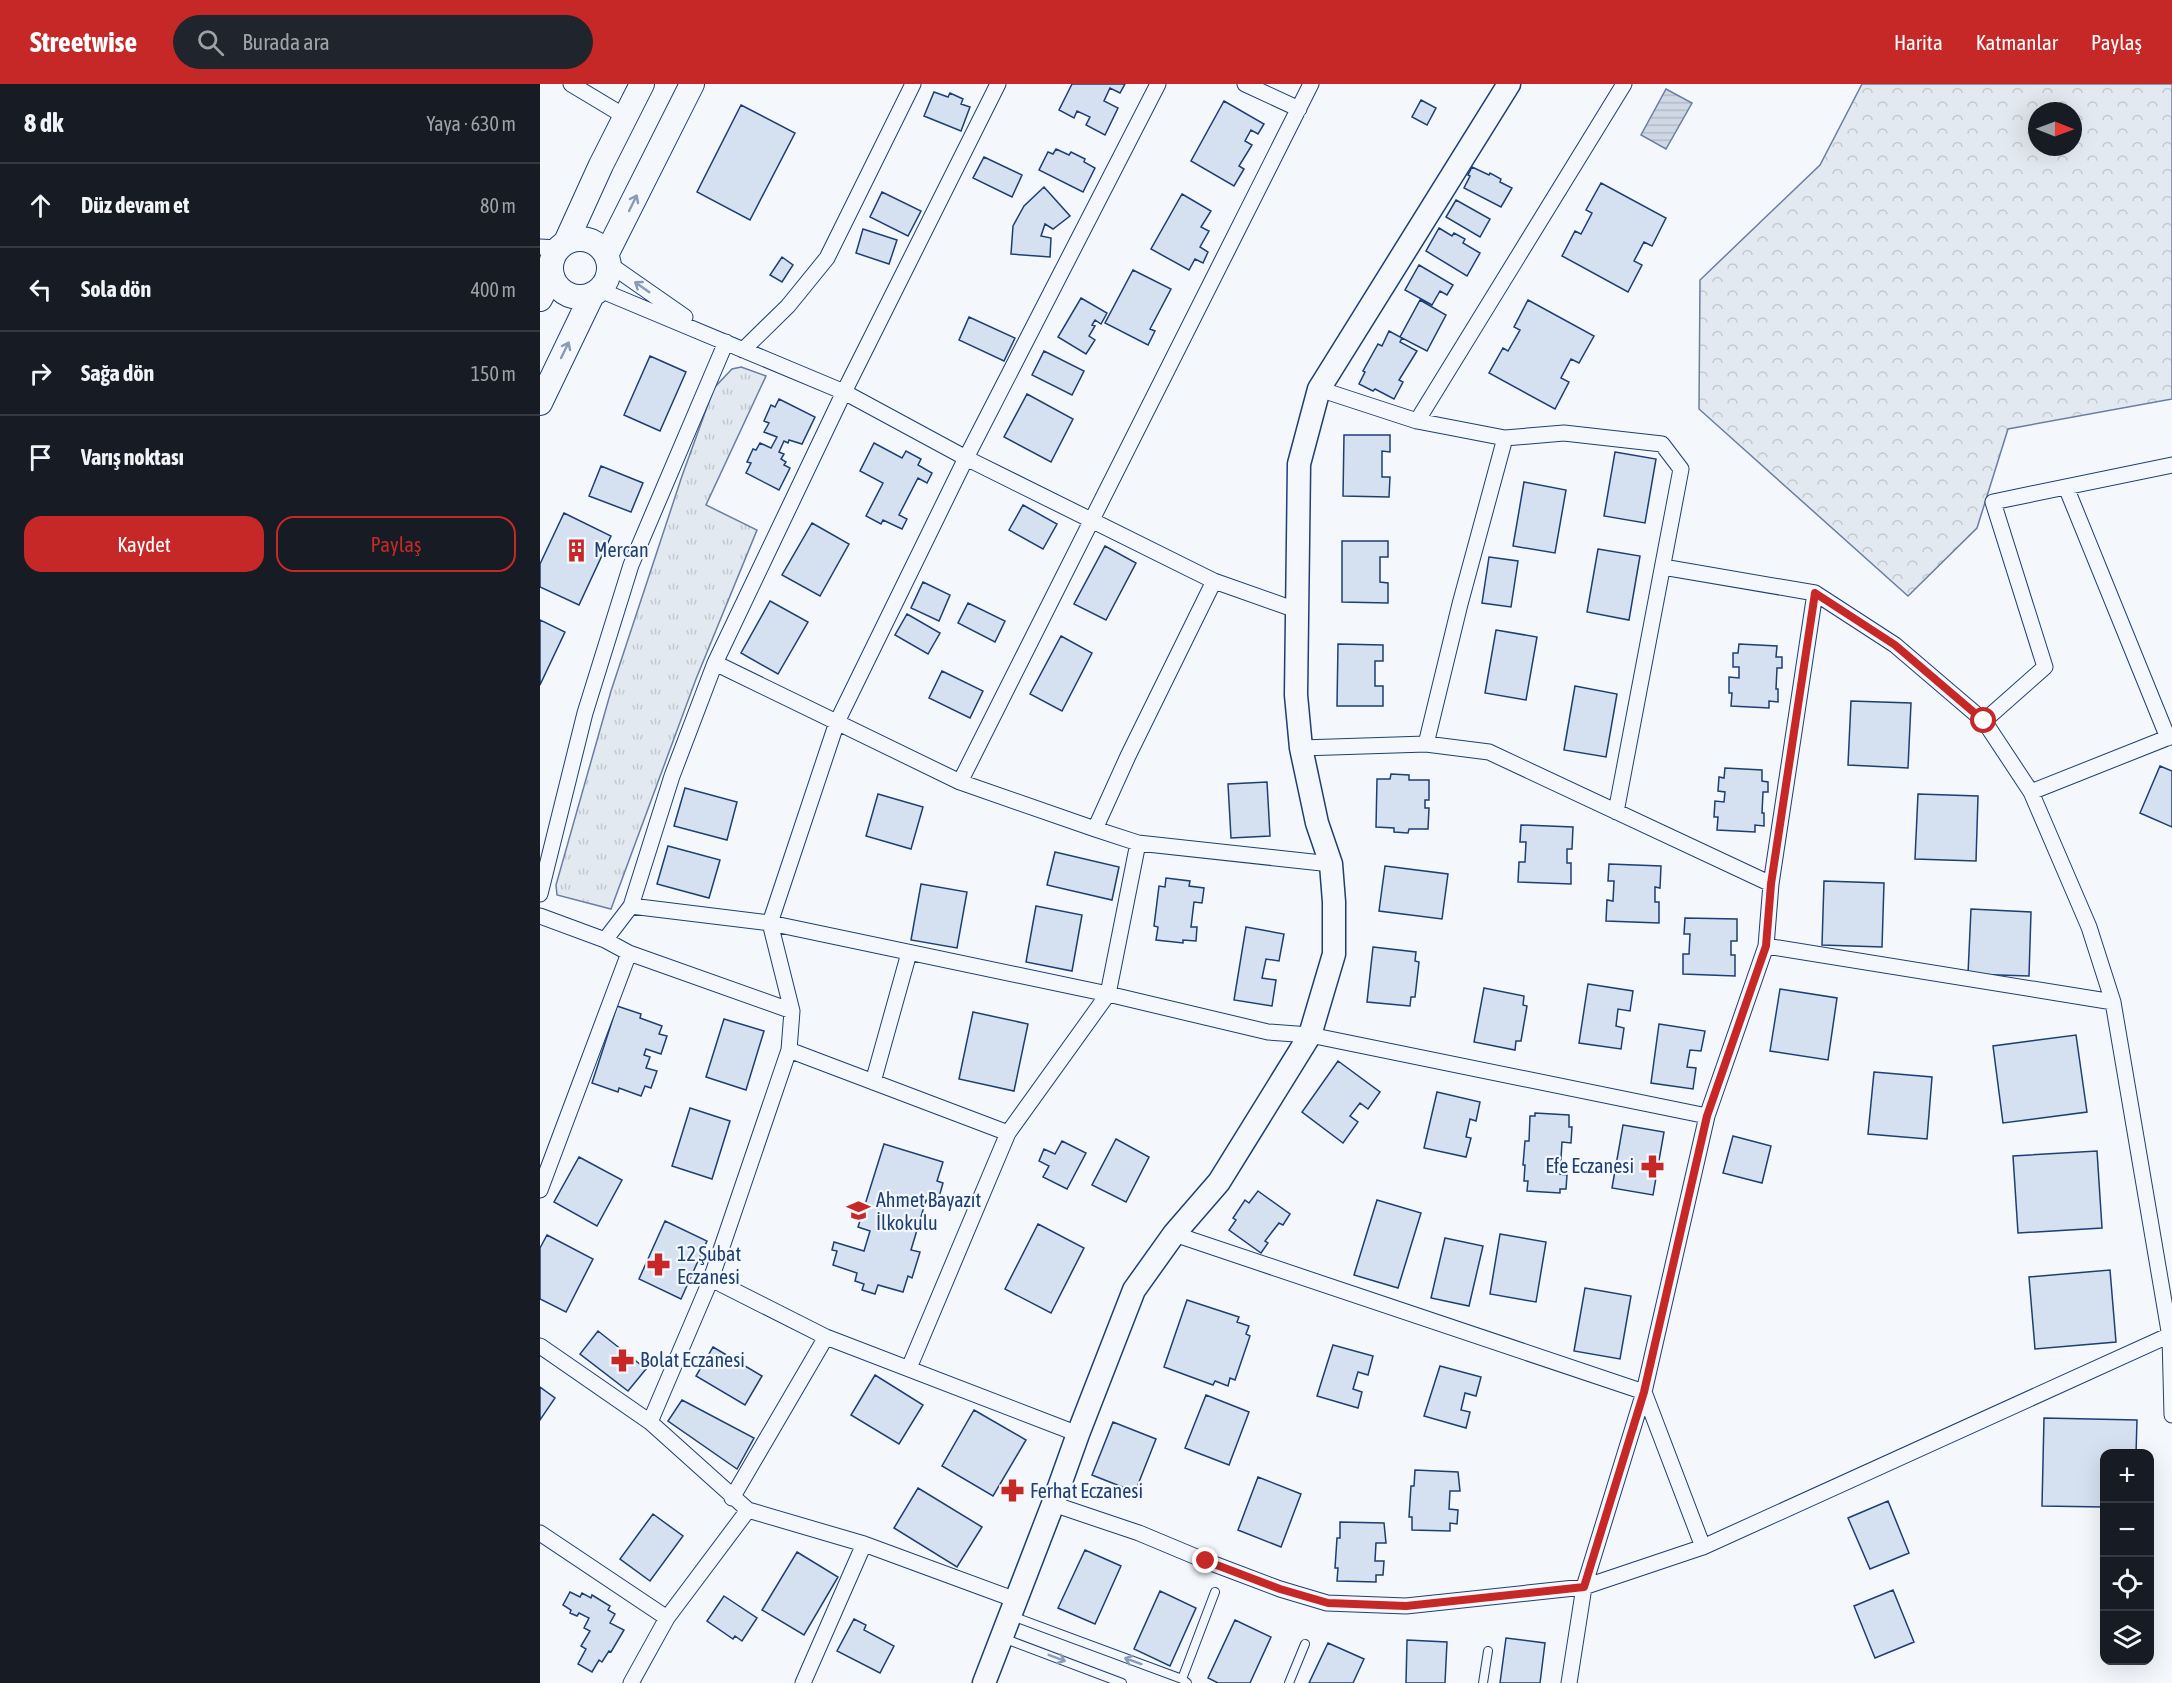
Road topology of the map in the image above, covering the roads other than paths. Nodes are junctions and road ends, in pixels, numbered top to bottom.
1 (572, 84) edge
2 (642, 84) edge
3 (692, 84) edge
4 (913, 84) edge
5 (998, 84) edge
6 (1158, 84) edge
7 (1245, 84) edge
8 (1311, 84) edge
9 (1509, 84) edge
10 (1624, 84) edge
11 (1299, 109) junction
12 (626, 117) junction
13 (555, 246) edge
14 (608, 260) junction
15 (548, 273) edge
16 (596, 292) junction
17 (540, 299) edge
18 (707, 333) junction
19 (726, 342) junction
20 (743, 350) junction
21 (1319, 389) junction
22 (844, 392) junction
23 (540, 403) edge
24 (1417, 421) junction
25 (1505, 438) junction
26 (966, 458) junction
27 (2172, 465) edge
28 (2066, 487) junction
29 (1093, 520) junction
30 (1663, 567) junction
31 (1214, 581) junction
32 (1815, 593) junction
33 (1296, 610) junction
34 (715, 663) junction
35 (1984, 721) junction
36 (837, 722) junction
37 (2170, 737) edge
38 (1426, 744) junction
39 (1300, 748) junction
40 (960, 782) junction
41 (2031, 792) junction
42 (1616, 812) junction
43 (1095, 829) junction
44 (1137, 843) junction
45 (1331, 864) junction
46 (1771, 884) junction
47 (541, 890) edge
48 (631, 906) junction
49 (540, 916) edge
50 (770, 923) junction
51 (605, 940) junction
52 (1766, 946) junction
53 (629, 953) junction
54 (909, 953) junction
55 (1108, 994) junction
56 (2113, 1002) junction
57 (792, 1011) junction
58 (1310, 1035) junction
59 (789, 1050) junction
60 (873, 1082) junction
61 (1707, 1116) junction
62 (1008, 1133) junction
63 (540, 1190) edge
64 (1174, 1234) junction
65 (711, 1279) junction
66 (2171, 1335) edge
67 (826, 1337) junction
68 (540, 1346) edge
69 (909, 1368) junction
70 (1644, 1392) junction
71 (2172, 1415) edge
72 (650, 1422) junction
73 (1078, 1434) junction
74 (732, 1498) junction
75 (1053, 1504) junction
76 (748, 1510) junction
77 (540, 1533) edge
78 (864, 1544) junction
79 (1703, 1547) junction
80 (1584, 1587) junction
81 (1215, 1592) dead end
82 (1013, 1607) junction
83 (668, 1618) junction
84 (1002, 1638) junction
85 (1305, 1644) dead end
86 (1488, 1651) dead end
87 (1185, 1681) edge
88 (631, 1683) edge
89 (803, 1683) edge
90 (984, 1683) edge
91 (1122, 1683) edge
92 (1289, 1683) edge
93 (1484, 1683) edge
94 (1569, 1683) edge

1 - 12 street
2 - 12 main road
14 -> 3 main road
4 - 20 street
5 - 22 street
6 - 26 street
7 - 11 street
8 - 11 street
9 - 21 street
10 - 24 street
11 - 29 street
12 - 13 main road
13 - 14 main road
13 - 15 main road
14 - 16 main road
18 -> 14 street
15 - 16 main road
15 - 17 main road
16 - 18 street
23 -> 16 main road
18 - 19 street
19 - 20 street
19 - 47 street
20 - 22 street
21 - 24 street
21 - 33 street
22 - 26 street
22 - 34 street
24 - 25 street
25 - 30 street
25 - 38 street
26 - 29 street
26 - 36 street
27 - 28 street
28 - 35 street
28 - 37 street
29 - 31 street
29 - 40 street
30 - 32 street
30 - 42 street
31 - 33 street
31 - 43 street
32 - 35 street
32 - 46 street
33 - 39 street
34 - 36 street
34 - 48 street
35 - 41 street
36 - 40 street
36 - 50 street
37 - 41 street
38 - 39 street
38 - 42 street
39 - 45 street
40 - 43 street
41 - 56 street
42 - 46 street
43 - 44 street
44 - 45 street
44 - 55 street
45 - 58 street
46 - 52 street
48 - 50 street
48 - 51 street
49 - 51 street
50 - 54 street
50 - 57 street
51 - 53 street
52 - 56 street
52 - 61 street
53 - 57 street
53 - 63 street
54 - 55 street
54 - 60 street
55 - 58 street
55 - 62 street
56 - 66 street
57 - 59 street
58 - 61 street
58 - 64 street
59 - 60 street
59 - 65 street
60 - 62 street
61 - 70 street
62 - 69 street
64 - 70 street
64 - 73 street
65 - 67 street
65 - 72 street
66 - 71 street
66 - 79 street
67 - 69 street
67 - 74 street
68 - 72 street
69 - 73 street
70 - 79 street
70 - 80 street
72 - 74 street
73 - 75 street
74 - 76 street
75 - 80 street
75 - 82 street
76 - 78 street
76 - 83 street
77 - 83 street
78 - 82 street
78 - 89 street
79 - 80 street
80 - 94 street
81 - 87 lane
82 - 84 street
87 -> 82 lane
83 - 88 street
84 - 90 street
84 -> 91 lane
85 - 92 lane
86 - 93 lane

